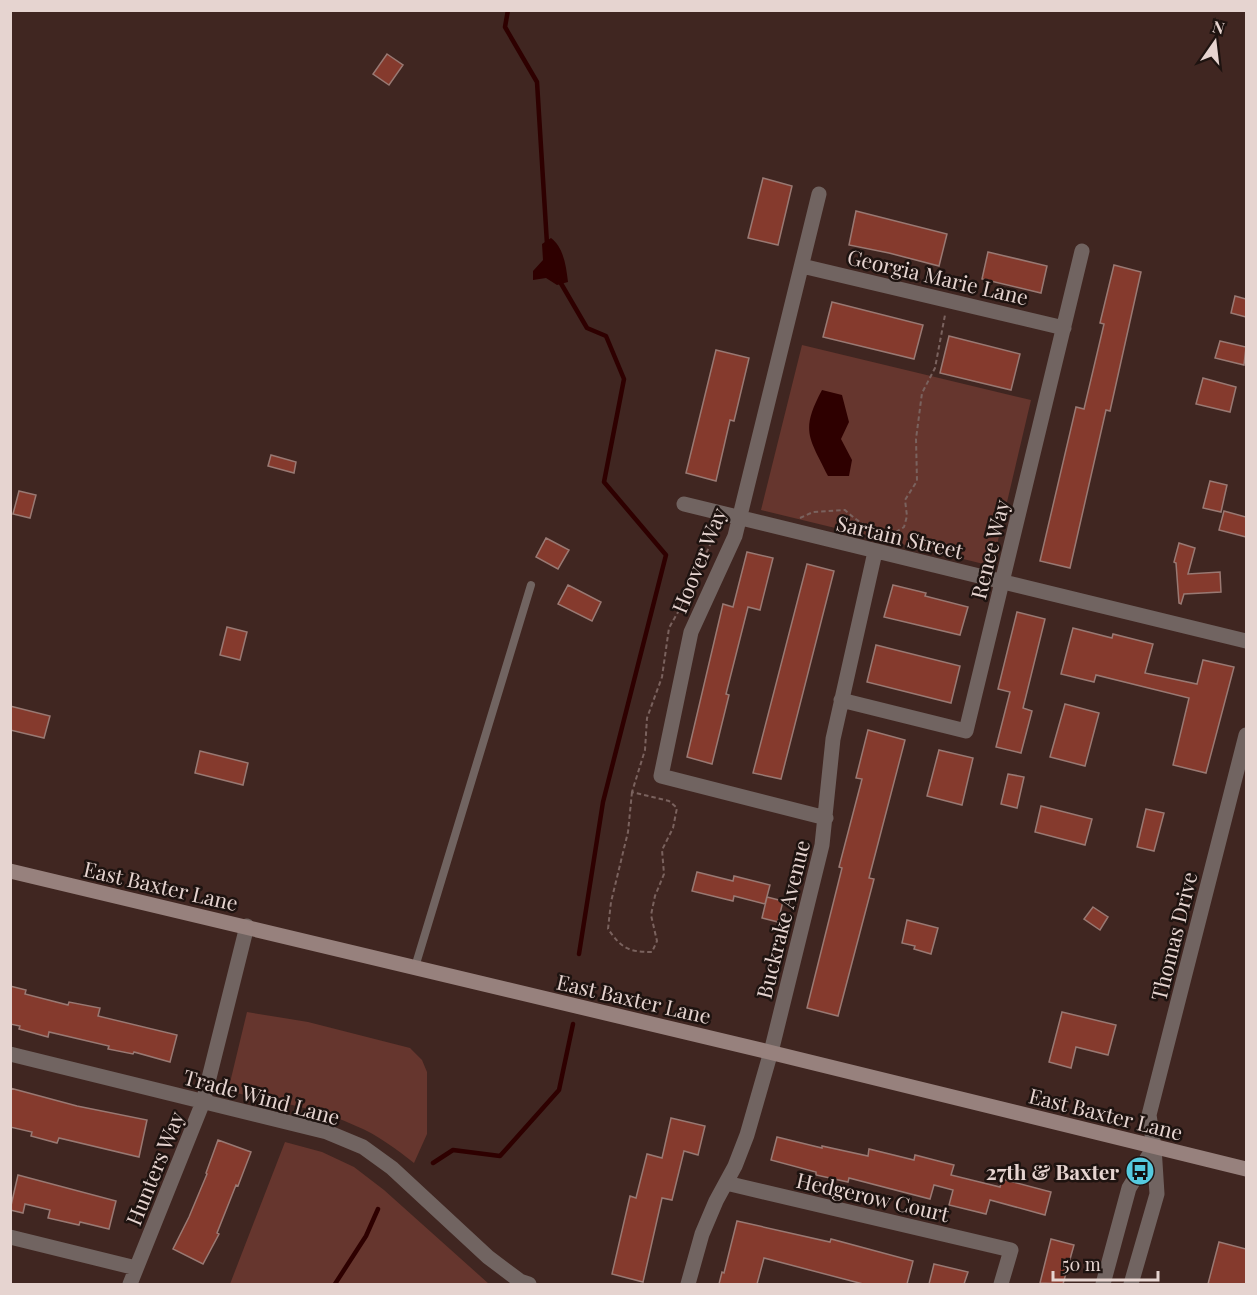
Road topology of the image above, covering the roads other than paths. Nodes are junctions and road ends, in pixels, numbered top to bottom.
1 (819, 194) dead end
2 (1082, 251) dead end
3 (802, 266) junction
4 (1064, 327) junction
5 (684, 504) dead end
6 (740, 518) junction
7 (875, 552) junction
8 (1003, 582) junction
9 (531, 585) dead end
10 (1246, 641) edge
11 (841, 700) junction
12 (1246, 735) edge
13 (826, 818) junction
14 (10, 871) edge
15 (247, 926) junction
16 (415, 967) junction
17 (769, 1052) junction
18 (10, 1054) edge
19 (203, 1102) junction
20 (1154, 1147) junction
21 (1246, 1169) edge
22 (726, 1184) junction
23 (10, 1237) edge
24 (136, 1268) junction
25 (522, 1283) edge
26 (130, 1284) edge
27 (688, 1284) edge
28 (1001, 1284) edge
29 (1103, 1284) edge
30 (1131, 1284) edge

1 - 3 street, Hoover Way
2 - 4 street, Renee Way
3 - 4 street, Georgia Marie Lane
3 - 6 street, Hoover Way
4 - 8 street, Renee Way
5 - 6 street, Sartain Street
6 - 7 street, Sartain Street
6 - 13 street, Hoover Way
7 - 8 street, Sartain Street
7 - 11 street, Buckrake Avenue
8 - 10 street, Sartain Street
8 - 11 street, Renee Way
9 - 16 lane
11 - 13 street, Buckrake Avenue
12 - 20 street, Thomas Drive
13 - 17 street, Buckrake Avenue
14 - 15 main road, East Baxter Lane
15 - 16 main road, East Baxter Lane
15 - 19 street, Hunters Way
16 - 17 main road, East Baxter Lane
17 - 20 main road, East Baxter Lane
17 - 22 street, Buckrake Avenue
18 - 19 street, Trade Wind Lane
19 - 24 street, Hunters Way
19 - 25 street, Trade Wind Lane
20 - 21 main road, East Baxter Lane
20 - 29 street
20 - 30 street, Thomas Drive
22 - 27 street, Buckrake Avenue
22 - 28 street, Hedgerow Court
23 - 24 street
24 - 26 street, Hunters Way

